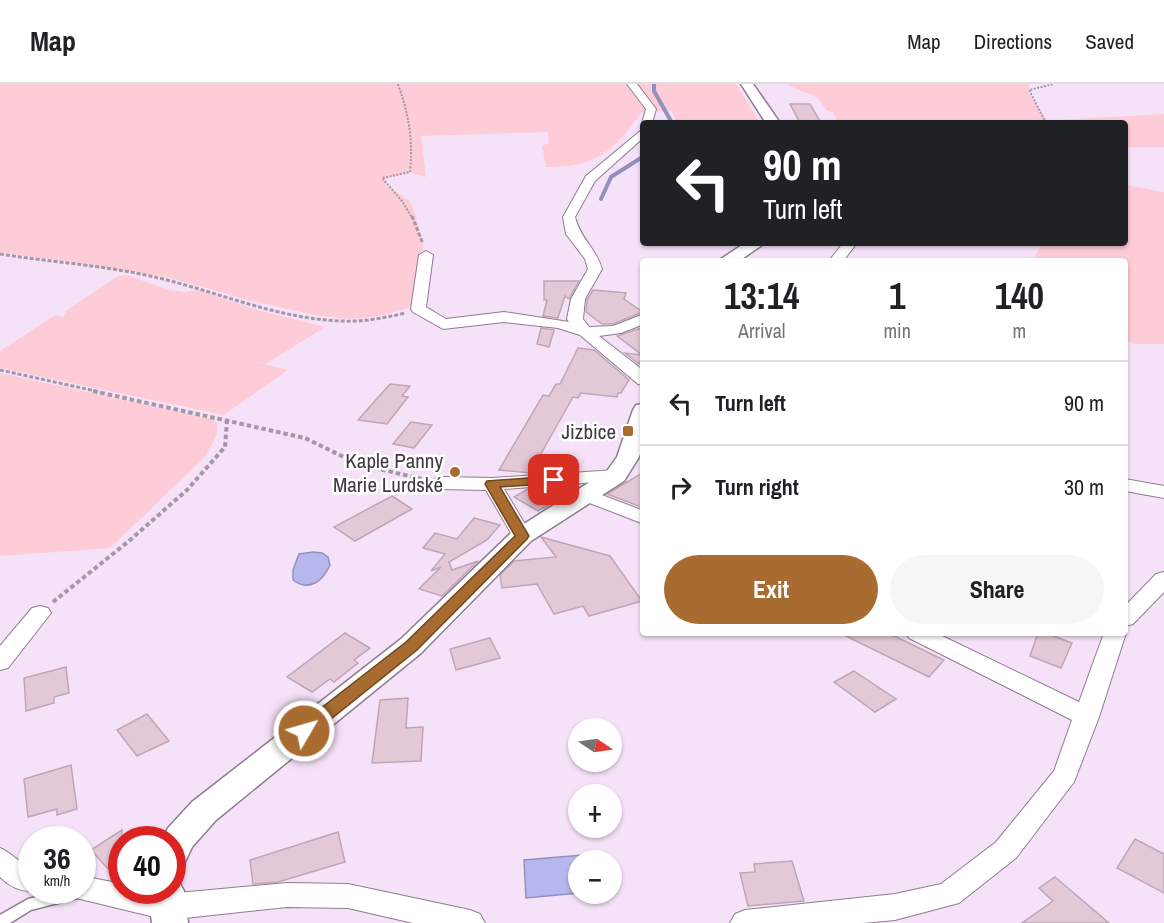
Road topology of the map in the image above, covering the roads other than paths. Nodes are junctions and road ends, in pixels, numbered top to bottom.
1 (632, 84) edge
2 (747, 84) edge
3 (648, 120) edge
4 (771, 120) edge
5 (640, 134) edge
6 (752, 246) edge
7 (426, 255) road end
8 (732, 258) edge
9 (640, 320) edge
10 (585, 332) junction
11 (640, 377) edge
12 (640, 424) edge
13 (629, 464) edge
14 (441, 483) road end
15 (492, 484) junction
16 (1128, 486) edge
17 (1164, 492) edge
18 (586, 495) junction
19 (640, 516) edge
20 (522, 536) junction
21 (1164, 579) edge
22 (40, 613) road end
23 (1128, 616) edge
24 (923, 636) edge
25 (1114, 636) edge
26 (0, 662) edge
27 (1087, 717) junction
28 (186, 831) edge
29 (0, 860) edge
30 (18, 876) edge
31 (96, 891) edge
32 (32, 904) edge
33 (168, 907) edge
34 (0, 922) edge
35 (470, 923) edge
36 (746, 923) edge

1 - 3 street
2 - 4 street
5 - 10 street
6 - 8 street
7 - 10 street
9 - 10 street
10 - 11 street
12 - 13 street
13 - 15 street
13 - 18 street
14 - 15 street
15 - 20 street
16 - 17 street
18 - 19 street
18 - 20 street
20 - 28 street
21 - 23 street
22 - 26 street
24 - 27 street
25 - 27 street
27 - 36 street
29 - 30 street
31 - 33 street
32 - 34 lane
33 - 35 street

